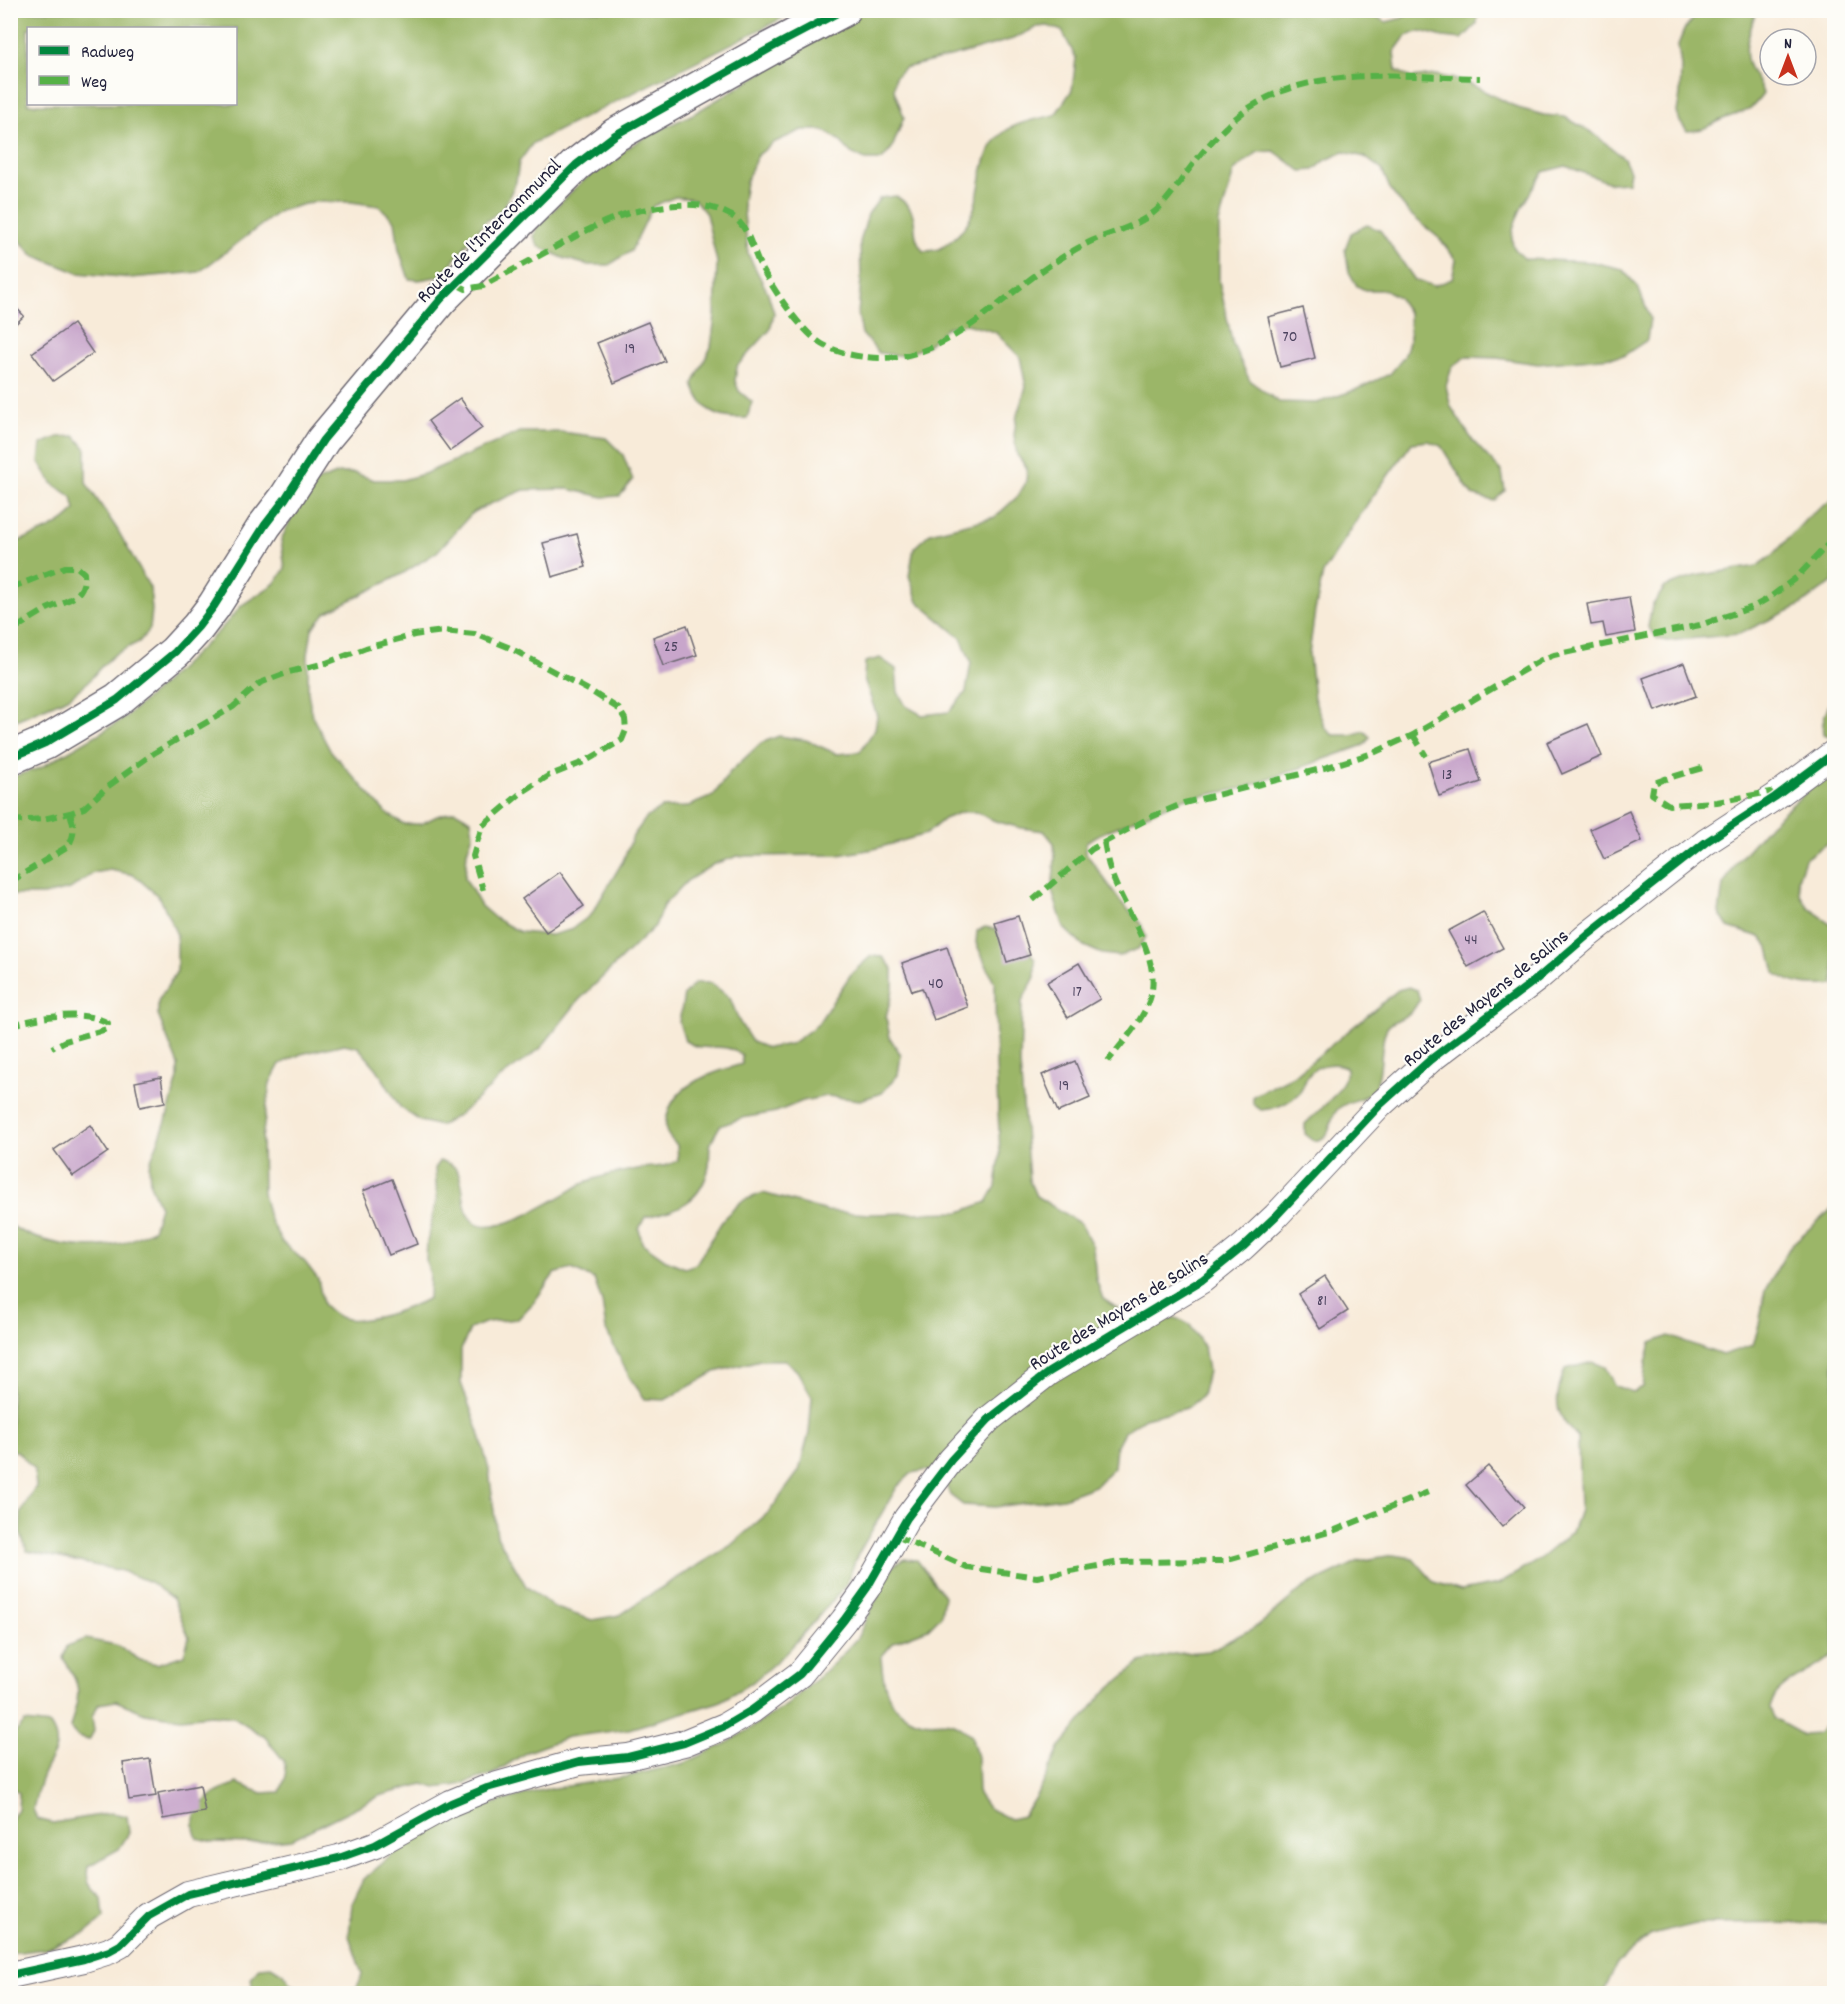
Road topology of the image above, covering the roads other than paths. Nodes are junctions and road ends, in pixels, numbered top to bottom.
1 (843, 10) edge
2 (1834, 753) edge
3 (10, 758) edge
4 (10, 1975) edge

1 - 3 street, Route de l'Intercommunal
2 - 4 street, Route des Mayens de Salins

